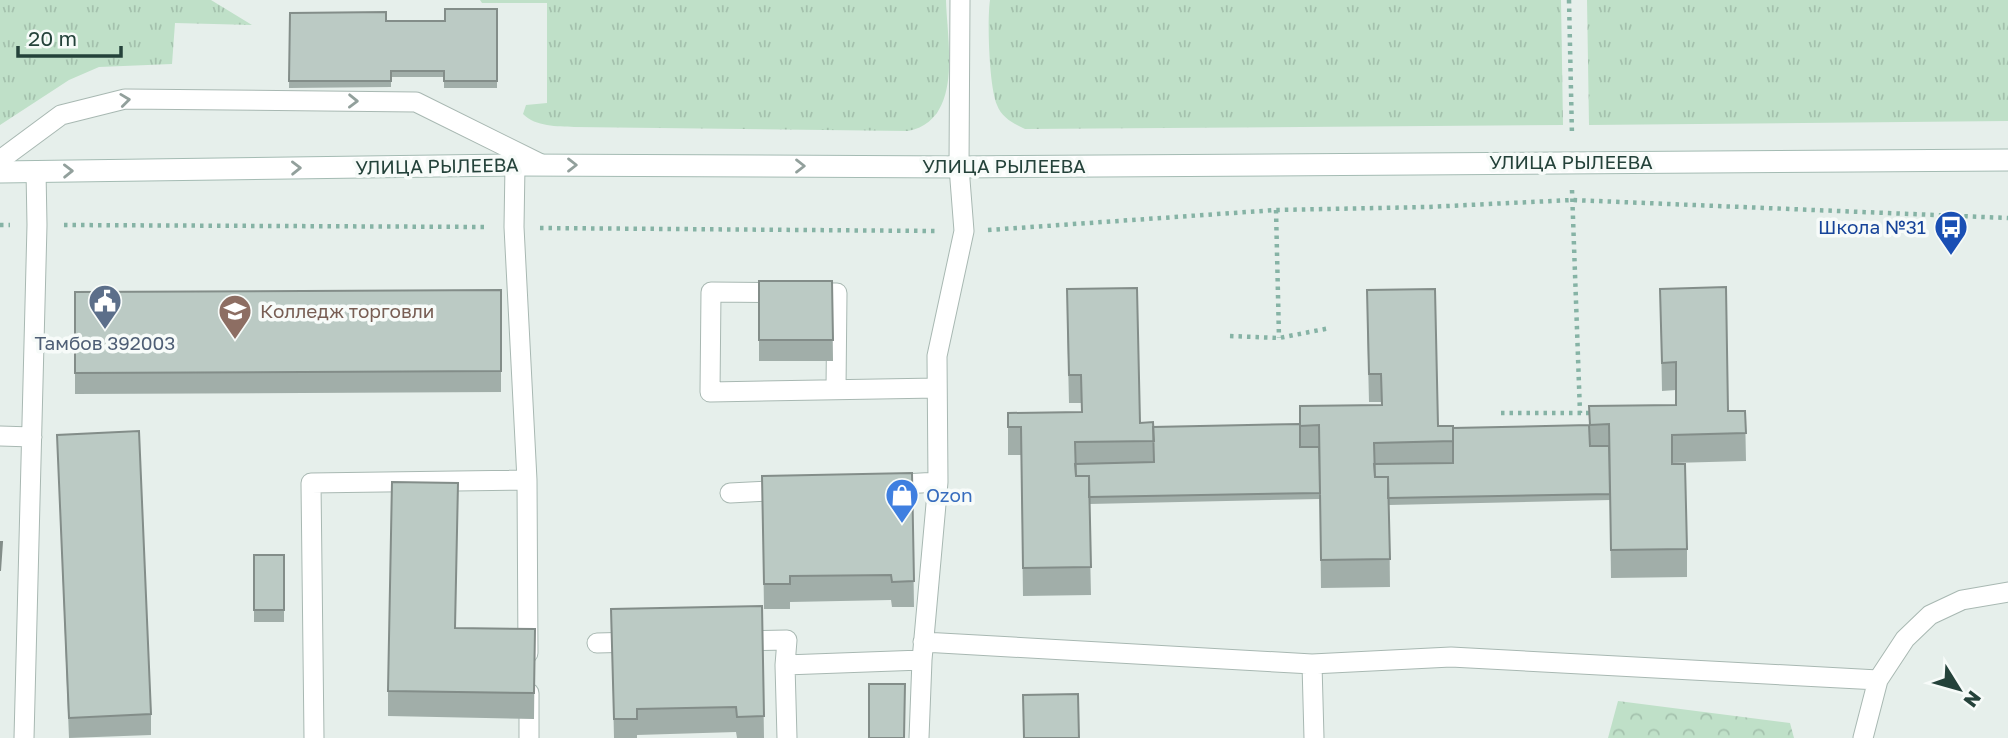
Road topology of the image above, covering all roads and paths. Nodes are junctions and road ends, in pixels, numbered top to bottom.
1 (960, 0) edge
2 (1569, 0) edge
3 (0, 160) edge
4 (2008, 160) edge
5 (1572, 162) junction
6 (514, 165) junction
7 (543, 165) junction
8 (958, 167) junction
9 (36, 171) junction
10 (0, 172) edge
11 (1572, 200) junction
12 (1276, 209) junction
13 (2008, 218) edge
14 (0, 225) edge
15 (37, 225) junction
16 (514, 227) junction
17 (964, 231) junction
18 (1330, 328) dead end
19 (1230, 336) dead end
20 (1279, 338) junction
21 (836, 388) junction
22 (937, 388) junction
23 (1501, 413) dead end
24 (1580, 413) junction
25 (1605, 414) edge
26 (0, 436) edge
27 (32, 438) junction
28 (527, 480) junction
29 (938, 482) junction
30 (869, 486) edge
31 (799, 489) edge
32 (730, 493) dead end
33 (2008, 592) edge
34 (719, 641) edge
35 (652, 642) edge
36 (597, 643) dead end
37 (923, 651) junction
38 (785, 664) junction
39 (1312, 664) junction
40 (1878, 680) junction
41 (24, 738) edge
42 (314, 738) edge
43 (529, 738) edge
44 (787, 738) edge
45 (919, 738) edge
46 (1314, 738) edge
47 (1863, 738) edge

1 - 8 lane
2 - 5 path
3 -> 7 lane
4 - 5 main road, УЛИЦА РЫЛЕЕВА
5 - 8 main road, УЛИЦА РЫЛЕЕВА
5 - 11 path
6 - 7 main road, УЛИЦА РЫЛЕЕВА
9 -> 6 main road, УЛИЦА РЫЛЕЕВА
6 - 16 lane
7 -> 8 main road, УЛИЦА РЫЛЕЕВА
8 - 17 lane
9 - 10 main road, УЛИЦА РЫЛЕЕВА
9 - 15 lane
11 - 12 path
11 - 13 path
11 - 24 path
12 - 17 path
12 - 20 path
14 - 15 path
15 - 16 path
15 - 27 lane
16 - 17 path
16 - 28 lane
17 - 22 lane
18 - 20 path
19 - 20 path
21 - 21 lane
21 - 22 lane
22 - 29 lane
23 - 24 path
24 - 25 path
26 - 27 lane
27 - 41 lane
28 - 42 lane
28 - 43 lane
29 - 30 lane
29 - 37 lane
31 - 32 lane
33 - 40 lane
34 - 38 lane
35 - 36 lane
37 - 38 lane
37 - 39 lane
37 - 45 lane
38 - 44 lane
39 - 40 lane
39 - 46 lane
40 - 47 lane

